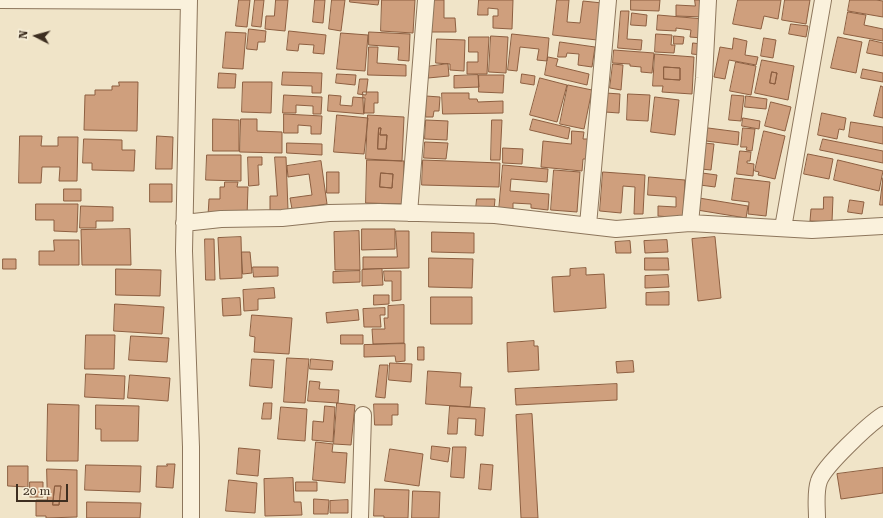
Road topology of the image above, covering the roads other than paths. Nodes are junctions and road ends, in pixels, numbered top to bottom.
1 (0, 0) edge
2 (426, 0) edge
3 (608, 0) edge
4 (708, 0) edge
5 (823, 0) edge
6 (189, 1) edge
7 (409, 213) junction
8 (184, 222) junction
9 (690, 223) junction
10 (588, 225) junction
11 (883, 226) edge
12 (783, 228) junction
13 (363, 415) dead end
14 (883, 415) edge
15 (191, 518) edge
16 (360, 518) edge
17 (817, 518) edge

1 - 6 street
2 - 7 street
3 - 10 street
4 - 9 street
5 - 12 street
6 - 8 street
7 - 8 street
7 - 10 street
8 - 15 street
9 - 10 street
9 - 12 street
11 - 12 street
13 - 16 street
14 - 17 street

